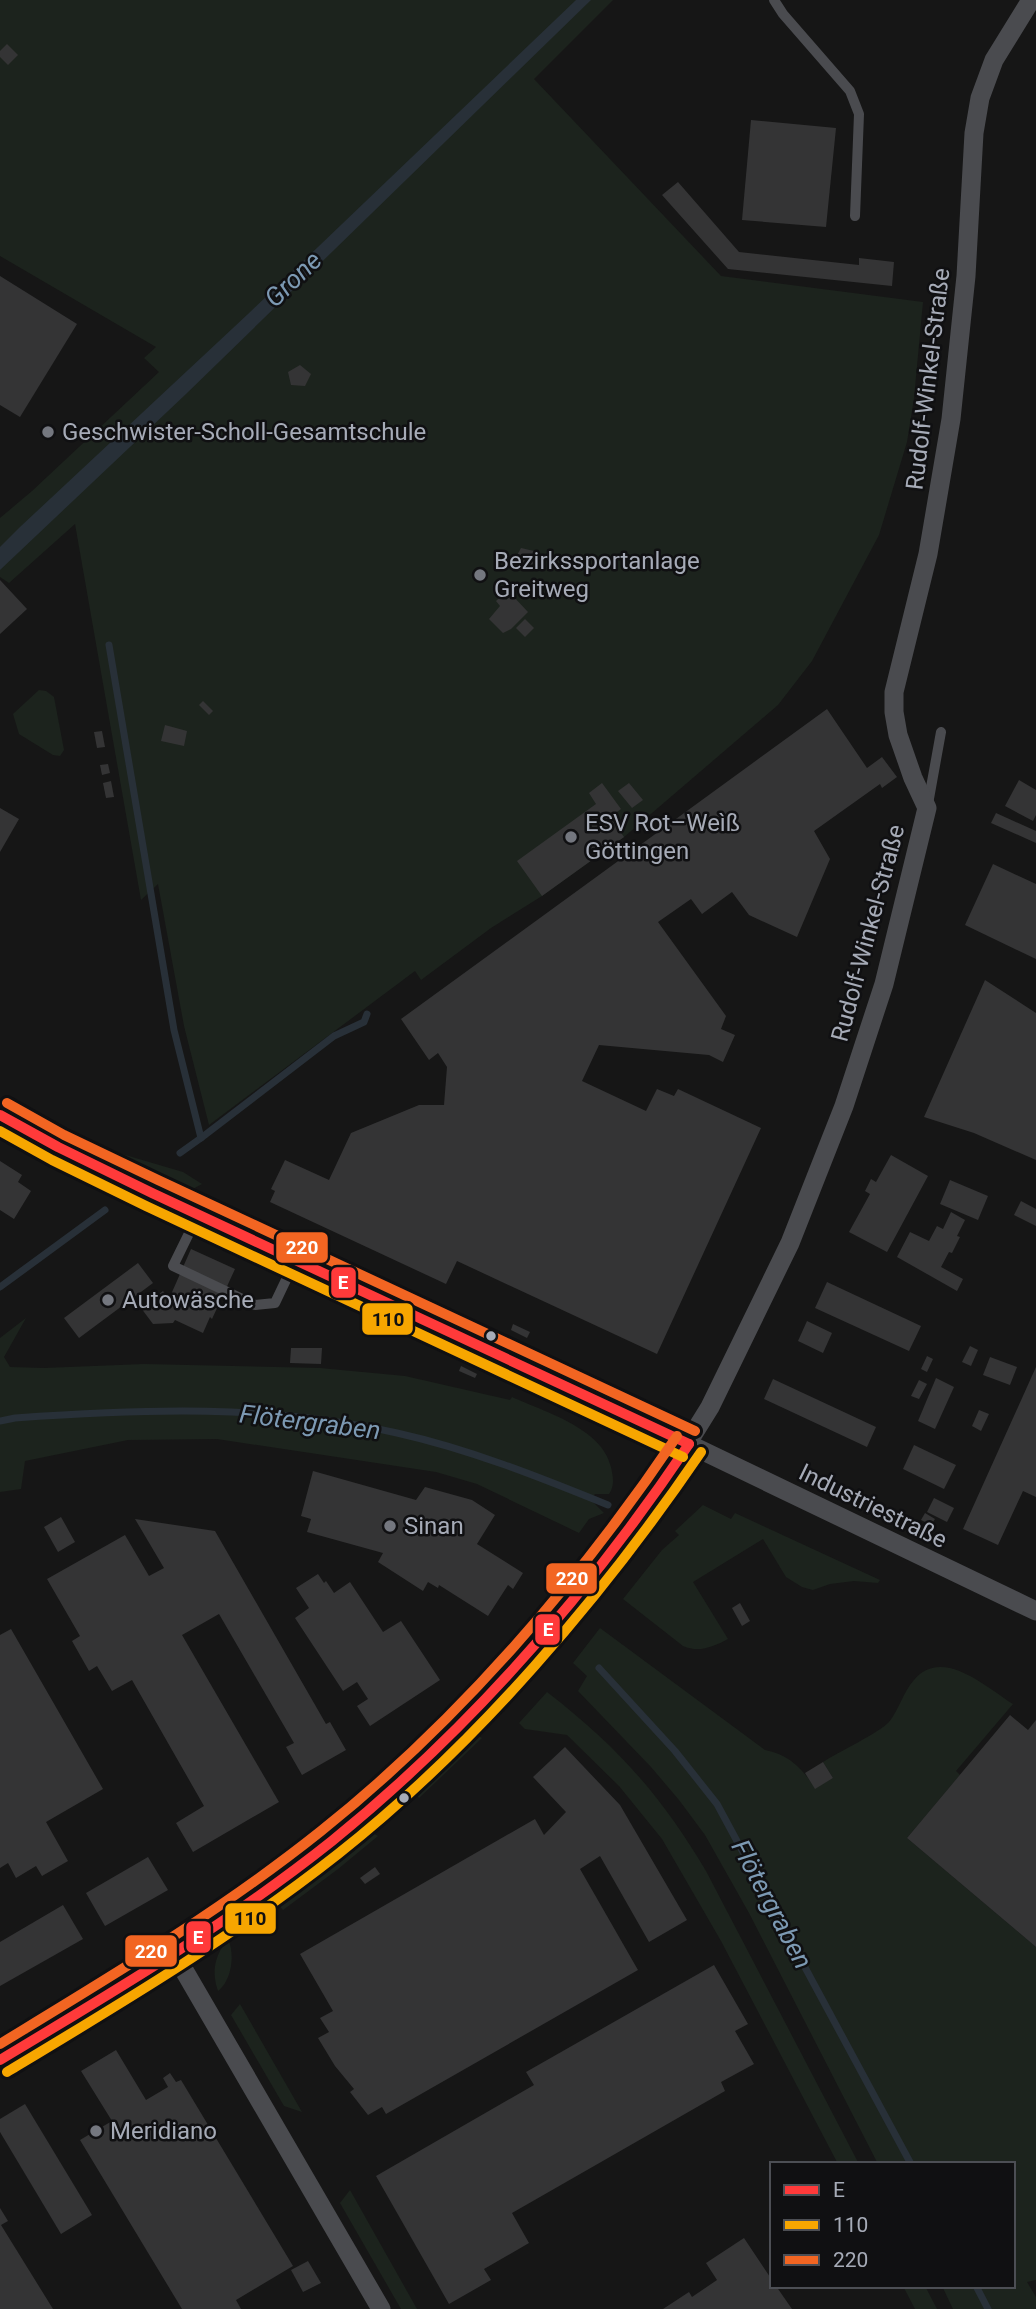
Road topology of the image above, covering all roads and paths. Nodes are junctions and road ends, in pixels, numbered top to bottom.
1 (774, 0) edge
2 (1031, 0) edge
3 (855, 216) dead end
4 (941, 732) dead end
5 (927, 808) junction
6 (0, 1115) edge
7 (198, 1215) junction
8 (295, 1261) junction
9 (688, 1444) junction
10 (1036, 1611) edge
11 (174, 1953) junction
12 (1, 2057) edge
13 (381, 2309) edge

1 - 3 lane
2 - 5 street, Rudolf-Winkel-Straße
4 - 5 lane, Rudolf-Winkel-Straße
5 - 9 street, Rudolf-Winkel-Straße
6 - 7 street, Industriestraße
7 - 8 street, Industriestraße
7 - 8 lane
8 - 9 street, Industriestraße
9 - 10 street, Industriestraße
9 - 11 street, Rudolf-Winkel-Straße
11 - 12 street, Rudolf-Winkel-Straße
11 - 13 street

